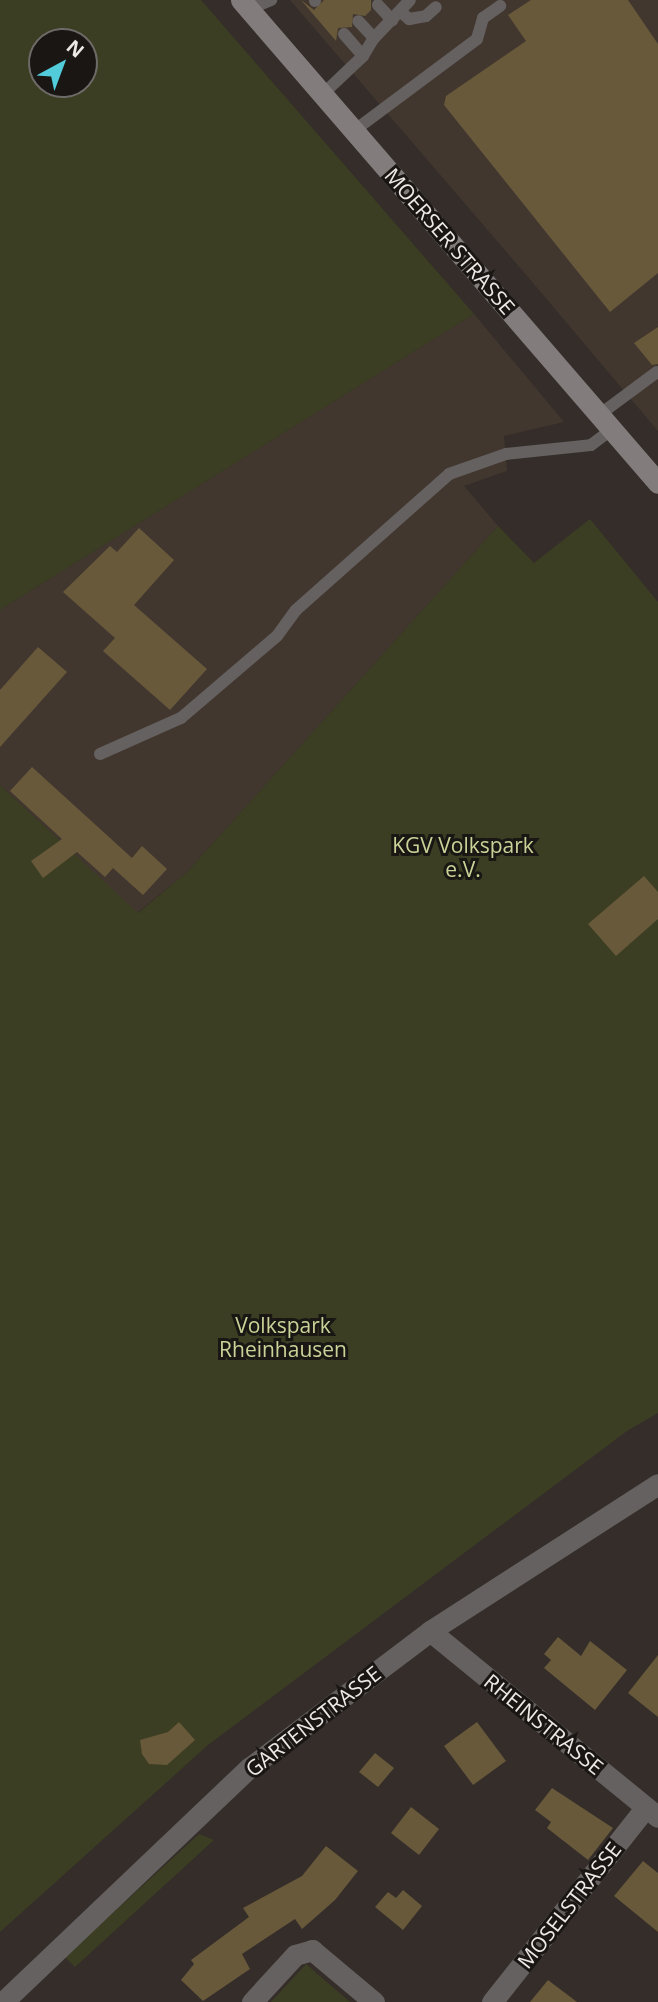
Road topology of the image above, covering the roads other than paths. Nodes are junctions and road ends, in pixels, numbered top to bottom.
1 (271, 0) edge
2 (246, 5) edge
3 (378, 5) dead end
4 (500, 6) dead end
5 (404, 7) edge
6 (436, 7) dead end
7 (358, 21) dead end
8 (344, 34) dead end
9 (374, 38) junction
10 (363, 57) junction
11 (324, 93) junction
12 (355, 130) junction
13 (657, 372) edge
14 (605, 422) junction
15 (658, 484) edge
16 (100, 754) dead end
17 (658, 1484) edge
18 (430, 1631) junction
19 (652, 1812) edge
20 (4, 2002) edge
21 (252, 2002) edge
22 (374, 2002) edge
23 (492, 2002) edge

1 - 2 lane
2 - 11 main road, MOERSER STRASSE
3 - 5 lane
4 - 12 lane
5 - 6 lane
5 - 9 lane
7 - 9 lane
8 - 10 lane
9 - 10 lane
10 - 11 lane
11 - 12 main road, MOERSER STRASSE
12 - 14 main road, MOERSER STRASSE
13 - 14 lane
14 - 15 main road, MOERSER STRASSE
14 - 16 lane
17 - 18 street, GARTENSTRASSE
18 - 19 street, RHEINSTRASSE
18 - 20 street, GARTENSTRASSE
19 - 23 street, MOSELSTRASSE
21 - 22 street

